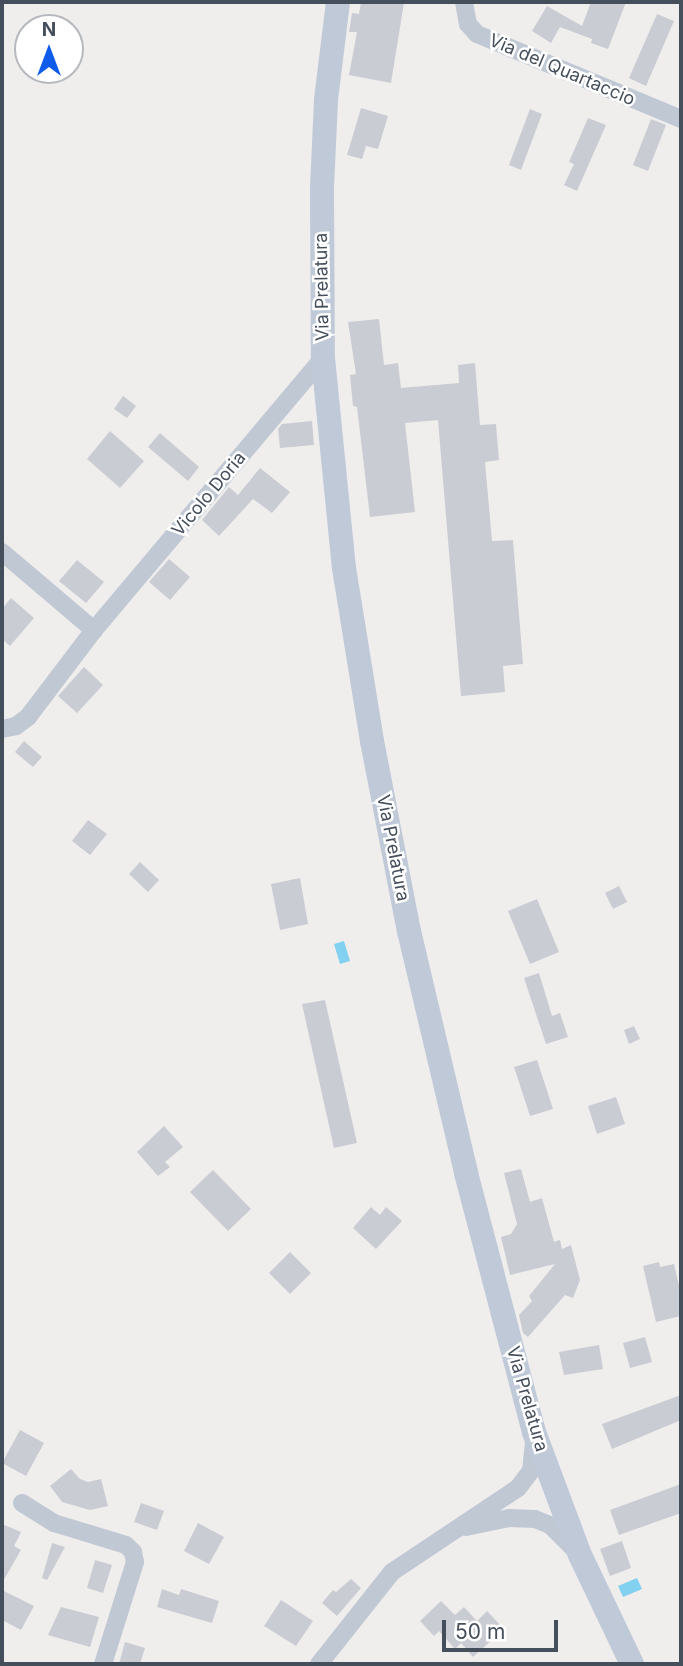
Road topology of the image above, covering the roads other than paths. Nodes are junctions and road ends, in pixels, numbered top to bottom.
1 (338, 2) edge
2 (464, 2) edge
3 (681, 119) edge
4 (323, 358) junction
5 (2, 552) edge
6 (94, 630) junction
7 (2, 729) edge
8 (534, 1432) junction
9 (22, 1503) dead end
10 (452, 1531) junction
11 (580, 1555) junction
12 (103, 1664) edge
13 (319, 1664) edge
14 (632, 1664) edge

1 - 4 street, Via Prelatura
2 - 3 street, Via del Quartaccio
4 - 6 street, Vicolo Doria
4 - 8 street, Via Prelatura
5 - 6 street
6 - 7 street, Vicolo Doria
8 - 10 street
8 - 11 street, Via Prelatura
9 - 12 street
10 - 11 street
10 - 13 street
11 - 14 street, Via Prelatura

